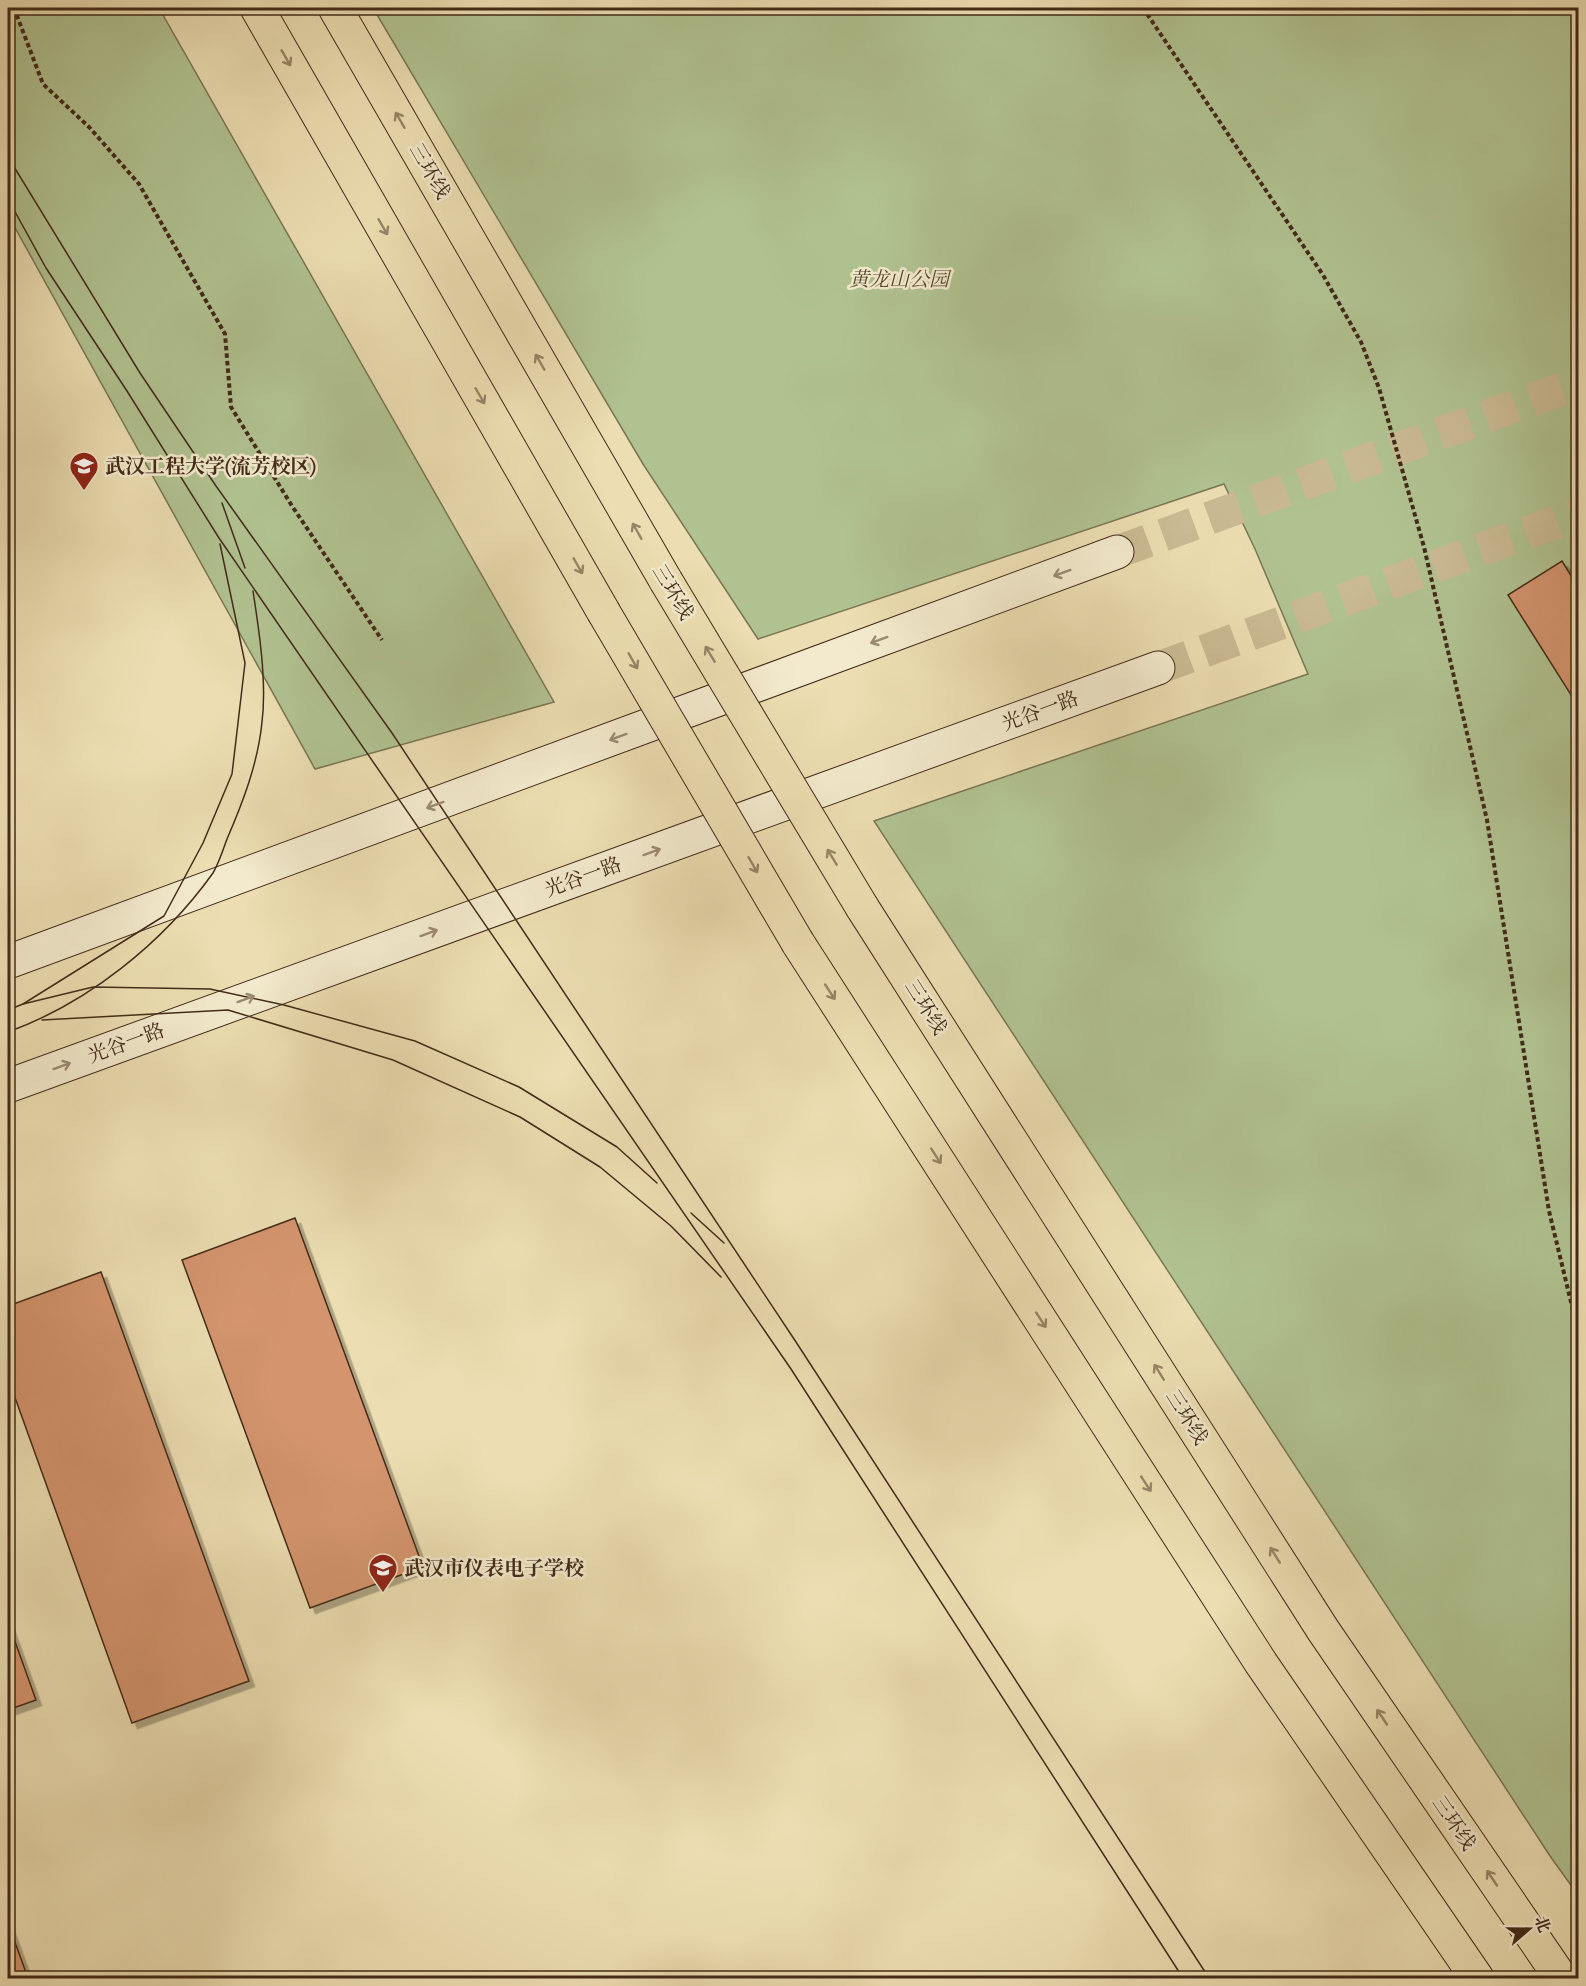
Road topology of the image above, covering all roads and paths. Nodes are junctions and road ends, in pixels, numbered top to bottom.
1 (14, 8) edge
2 (257, 8) edge
3 (335, 8) edge
4 (1143, 8) edge
5 (1117, 552) tunnel mouth
6 (382, 640) dead end
7 (1158, 668) tunnel mouth
8 (8, 962) edge
9 (8, 1086) edge
10 (1578, 1330) edge
11 (1477, 1978) edge
12 (1561, 1978) edge

1 - 6 path
2 -> 11 highway, bridge
12 -> 3 highway, 三环线, bridge
4 - 10 path
5 -> 8 main road
9 -> 7 main road, 光谷一路

